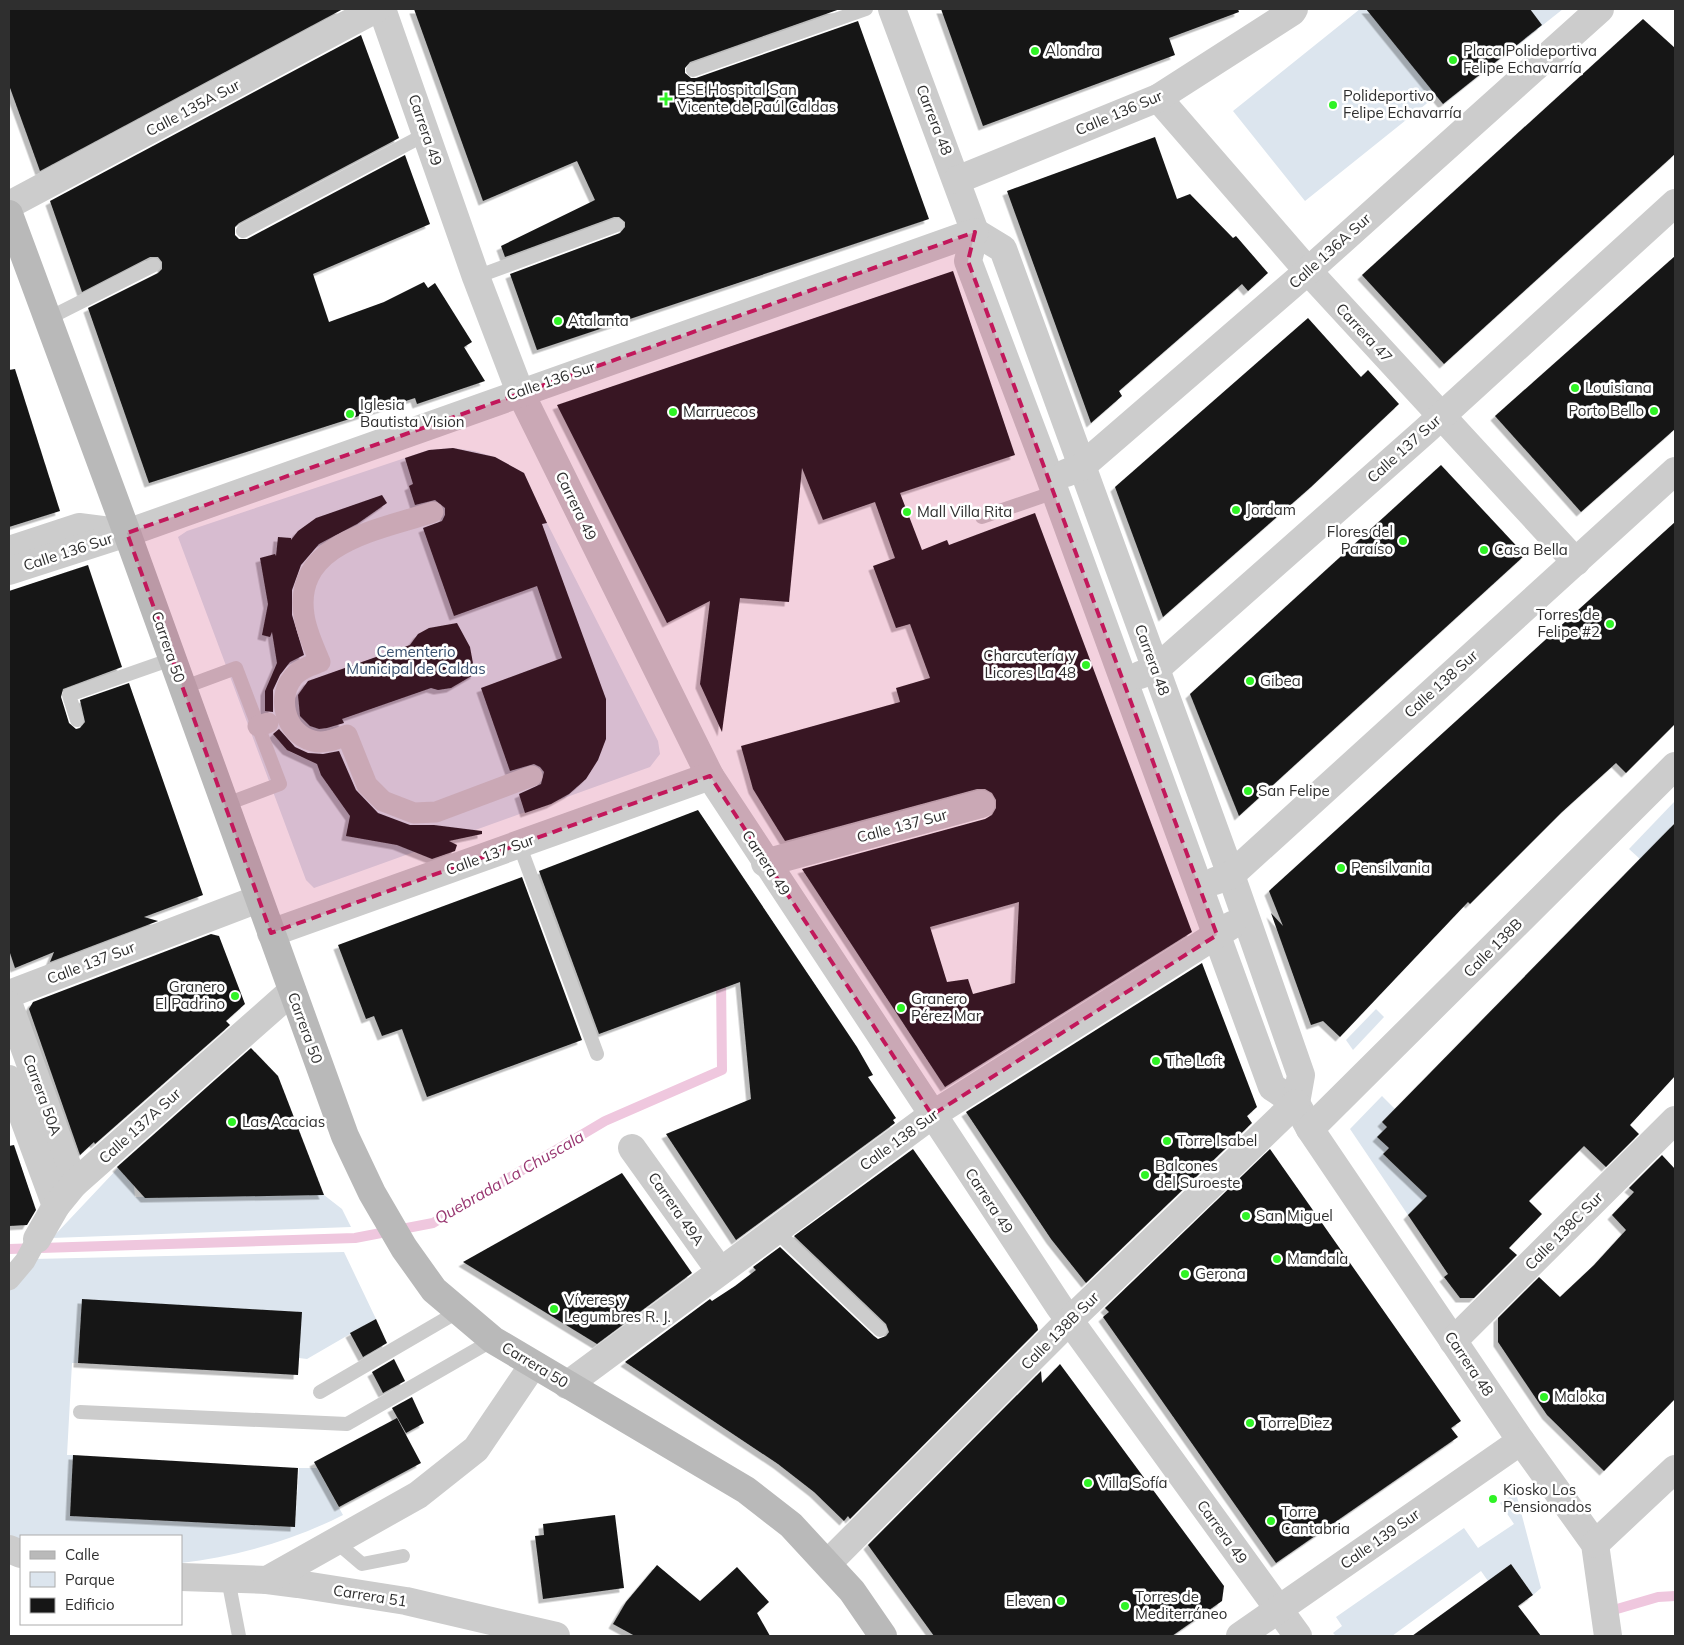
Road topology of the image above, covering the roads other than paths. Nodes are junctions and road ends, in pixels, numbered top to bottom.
1 (376, 9) edge
2 (382, 9) edge
3 (866, 9) edge
4 (892, 9) edge
5 (1600, 9) edge
6 (1292, 10) edge
7 (693, 70) dead end
8 (1158, 98) junction
9 (426, 134) junction
10 (958, 180) junction
11 (1675, 203) edge
12 (9, 205) edge
13 (9, 214) edge
14 (617, 225) dead end
15 (243, 231) dead end
16 (975, 232) junction
17 (154, 265) dead end
18 (1308, 271) junction
19 (476, 277) junction
20 (48, 319) junction
21 (520, 392) junction
22 (1441, 416) junction
23 (1081, 467) junction
24 (1675, 471) edge
25 (1053, 485) junction
26 (433, 512) dead end
27 (982, 517) dead end
28 (127, 532) junction
29 (9, 550) edge
30 (1576, 562) junction
31 (9, 571) edge
32 (172, 659) junction
33 (1156, 669) junction
34 (1125, 680) junction
35 (182, 688) junction
36 (77, 720) dead end
37 (272, 721) junction
38 (1675, 766) edge
39 (532, 776) dead end
40 (710, 776) junction
41 (980, 804) dead end
42 (224, 805) junction
43 (519, 844) junction
44 (765, 863) junction
45 (1231, 875) junction
46 (1200, 886) junction
47 (258, 899) junction
48 (1246, 916) junction
49 (271, 933) junction
50 (1217, 935) junction
51 (292, 991) junction
52 (9, 994) edge
53 (9, 1005) edge
54 (597, 1054) dead end
55 (9, 1079) edge
56 (1296, 1104) junction
57 (932, 1115) junction
58 (1675, 1120) edge
59 (1310, 1129) junction
60 (632, 1148) dead end
61 (74, 1184) junction
62 (56, 1206) junction
63 (775, 1230) junction
64 (31, 1250) joint
65 (720, 1271) junction
66 (9, 1280) edge
67 (459, 1311) junction
68 (1069, 1321) junction
69 (880, 1330) dead end
70 (493, 1340) junction
71 (1453, 1342) junction
72 (533, 1365) junction
73 (567, 1385) junction
74 (320, 1392) dead end
75 (80, 1412) dead end
76 (1521, 1442) junction
77 (1675, 1469) edge
78 (335, 1541) junction
79 (1596, 1544) junction
80 (402, 1556) dead end
81 (828, 1563) junction
82 (182, 1577) edge
83 (228, 1578) junction
84 (267, 1580) junction
85 (1278, 1610) junction
86 (240, 1636) edge
87 (556, 1636) edge
88 (883, 1636) edge
89 (1240, 1636) edge
90 (1298, 1636) edge
91 (1608, 1636) edge

1 - 12 street, Calle 135A Sur
2 - 9 street, Carrera 49
3 - 7 lane
4 - 10 street, Carrera 48
5 - 18 street, Calle 136A Sur
6 - 8 street, Calle 136 Sur
8 - 10 street, Calle 136 Sur
8 - 18 street, Carrera 47
9 - 15 lane
9 - 19 street, Carrera 49
10 - 16 street, Carrera 48
11 - 22 street, Calle 137 Sur
13 - 20 main road, Carrera 50
14 - 19 lane
16 - 21 street, Calle 136 Sur
16 - 23 street, Carrera 48
16 - 25 street, Carrera 48
17 - 20 lane
18 - 22 street, Carrera 47
18 - 23 street, Calle 136A Sur
19 - 21 street, Carrera 49
20 - 28 main road, Carrera 50
21 - 28 street, Calle 136 Sur
21 - 40 street, Carrera 49
22 - 30 street, Carrera 47
22 - 33 street, Calle 137 Sur
23 - 25 street, Calle 136A Sur
23 - 33 street, Carrera 48
24 - 30 street, Calle 138 Sur
25 - 27 lane
25 - 34 street, Carrera 48
26 - 37 street
28 - 29 street, Calle 136 Sur
28 - 31 street, Calle 136 Sur
28 - 32 main road, Carrera 50
30 - 45 street, Calle 138 Sur
32 - 35 main road, Carrera 50
32 - 36 lane
33 - 34 street, Calle 137 Sur
33 - 45 street, Carrera 48
34 - 46 street, Carrera 48
35 - 37 lane
35 - 42 main road, Carrera 50
37 - 39 street
37 - 42 lane
38 - 59 street, Calle 138B
40 - 43 street, Calle 137 Sur
40 - 44 street, Carrera 49
41 - 44 street, Calle 137 Sur
42 - 47 main road, Carrera 50
43 - 49 street, Calle 137 Sur
43 - 54 lane
44 - 57 street, Carrera 49
45 - 46 street, Calle 138 Sur
45 - 48 street, Carrera 48
46 - 50 street, Carrera 48
47 - 49 main road, Carrera 50
47 - 52 street, Calle 137 Sur
48 - 50 street, Calle 138 Sur
48 - 56 street, Carrera 48
49 - 51 main road, Carrera 50
50 - 56 street, Carrera 48
50 - 57 street, Calle 138 Sur
51 - 61 street, Calle 137A Sur
51 - 67 main road, Carrera 50
53 - 61 street, Carrera 50A
55 - 62 street, Carrera 50A
56 - 59 street, Carrera 48
56 - 68 street, Calle 138B Sur
57 - 63 street, Calle 138 Sur
57 - 68 street, Carrera 49
58 - 71 street, Calle 138C Sur
59 - 71 street, Carrera 48
60 - 65 street, Carrera 49A
61 - 62 street, Calle 137A Sur
62 - 64 street, Calle 137A Sur
63 - 65 street, Calle 138 Sur
63 - 69 lane
64 - 66 street, Calle 137A Sur
65 - 73 street, Calle 138 Sur
67 - 70 main road, Carrera 50
67 - 74 lane
68 - 81 street, Calle 138B Sur
68 - 85 street, Carrera 49
70 - 72 main road, Carrera 50
70 - 75 lane
71 - 76 street, Carrera 48
72 - 73 main road, Carrera 50
72 - 78 street
73 - 81 main road, Carrera 50
76 - 79 street, Carrera 48
76 - 85 street, Calle 139 Sur
77 - 79 street
78 - 80 lane
78 - 84 street
79 - 91 street, Carrera 48
81 - 88 main road, Carrera 50
82 - 83 street, Carrera 51
83 - 84 street, Carrera 51
83 - 86 lane
84 - 87 street, Carrera 51
85 - 89 street, Calle 139 Sur
85 - 90 street, Carrera 49

